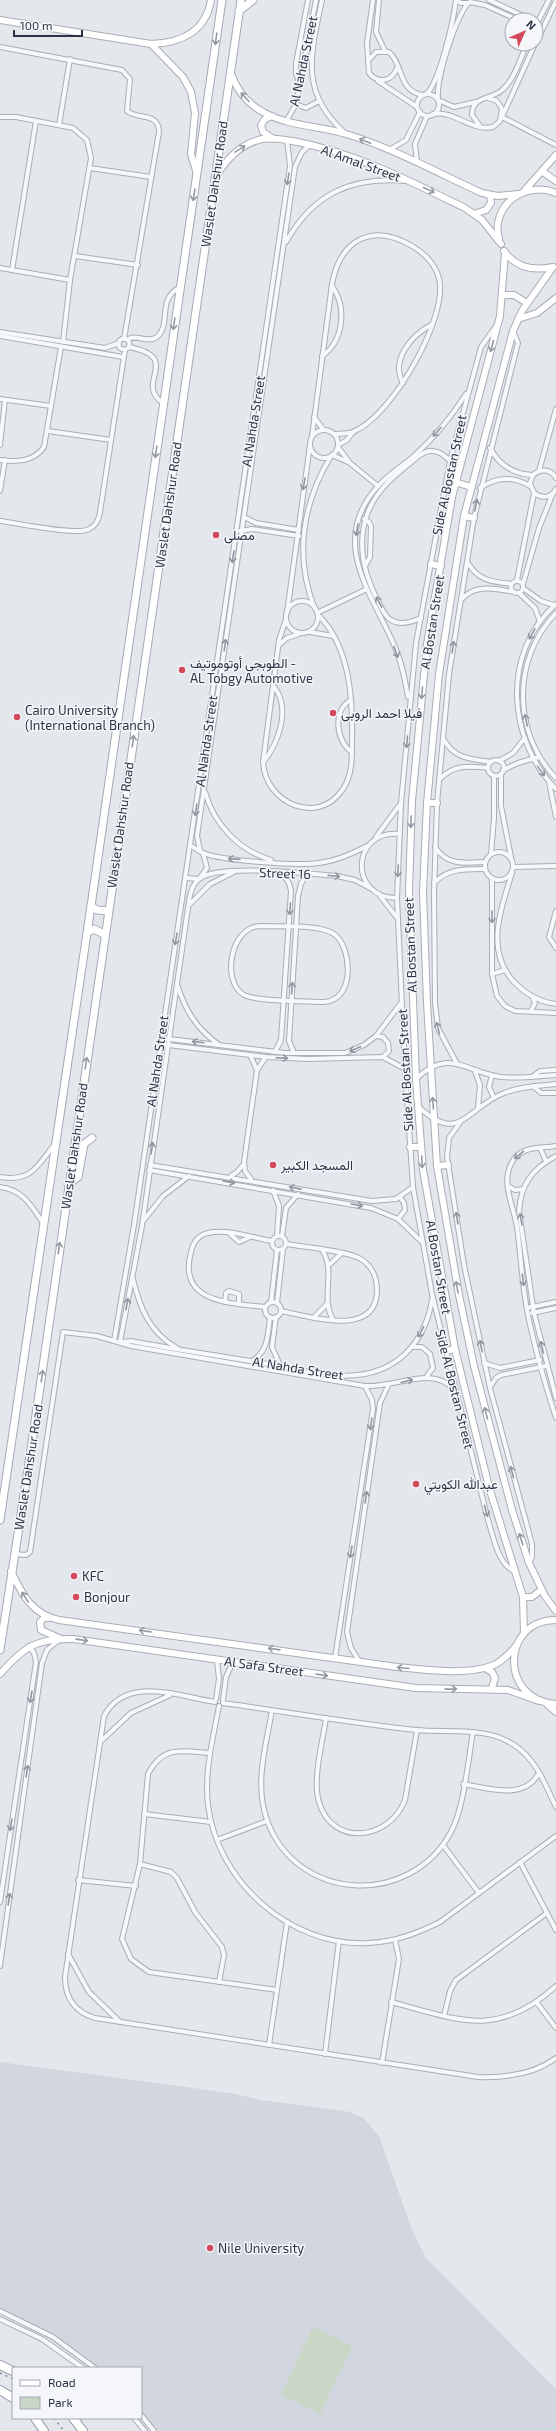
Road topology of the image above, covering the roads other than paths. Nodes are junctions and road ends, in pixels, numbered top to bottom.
1 (211, 0) edge
2 (222, 0) edge
3 (240, 0) edge
4 (253, 0) edge
5 (308, 0) edge
6 (316, 0) edge
7 (322, 0) edge
8 (373, 0) edge
9 (380, 0) edge
10 (456, 0) edge
11 (489, 0) edge
12 (549, 0) edge
13 (556, 1) edge
14 (470, 2) edge
15 (239, 10) junction
16 (515, 12) edge
17 (543, 12) edge
18 (504, 13) edge
19 (0, 20) edge
20 (544, 26) edge
21 (151, 44) junction
22 (0, 47) edge
23 (385, 51) junction
24 (523, 52) edge
25 (532, 52) edge
26 (70, 59) junction
27 (368, 64) junction
28 (397, 68) junction
29 (230, 72) junction
30 (376, 79) junction
31 (300, 81) junction
32 (425, 95) junction
33 (485, 98) junction
34 (438, 100) junction
35 (319, 101) junction
36 (476, 102) junction
37 (296, 104) junction
38 (418, 107) junction
39 (420, 112) junction
40 (434, 114) junction
41 (272, 116) junction
42 (427, 116) junction
43 (0, 117) edge
44 (502, 117) junction
45 (287, 120) junction
46 (36, 121) junction
47 (59, 124) junction
48 (480, 126) junction
49 (346, 134) junction
50 (272, 138) junction
51 (287, 140) junction
52 (310, 145) junction
53 (556, 145) edge
54 (387, 150) junction
55 (556, 156) edge
56 (418, 164) junction
57 (90, 168) junction
58 (543, 172) junction
59 (197, 174) junction
60 (151, 178) junction
61 (215, 178) junction
62 (556, 181) edge
63 (410, 182) junction
64 (521, 192) junction
65 (556, 193) edge
66 (490, 195) junction
67 (474, 214) junction
68 (284, 244) junction
69 (501, 244) junction
70 (505, 253) junction
71 (74, 256) junction
72 (138, 265) junction
73 (554, 266) edge
74 (0, 268) edge
75 (12, 270) junction
76 (276, 276) junction
77 (70, 280) junction
78 (332, 286) junction
79 (180, 287) junction
80 (503, 296) junction
81 (556, 298) edge
82 (527, 303) junction
83 (518, 319) junction
84 (432, 324) junction
85 (498, 324) junction
86 (513, 331) junction
87 (0, 332) edge
88 (0, 336) edge
89 (126, 339) junction
90 (146, 340) junction
91 (119, 343) junction
92 (62, 344) junction
93 (129, 347) junction
94 (124, 350) junction
95 (144, 350) junction
96 (322, 356) junction
97 (123, 357) junction
98 (403, 383) junction
99 (468, 390) junction
100 (0, 399) edge
101 (5, 400) junction
102 (163, 403) junction
103 (51, 406) junction
104 (556, 410) edge
105 (314, 417) junction
106 (323, 429) junction
107 (48, 431) junction
108 (354, 432) junction
109 (334, 434) junction
110 (312, 436) junction
111 (111, 440) junction
112 (0, 445) edge
113 (310, 445) junction
114 (338, 446) junction
115 (490, 448) junction
116 (331, 456) junction
117 (2, 460) edge
118 (450, 461) junction
119 (350, 462) junction
120 (539, 471) junction
121 (533, 475) junction
122 (556, 478) edge
123 (455, 482) junction
124 (378, 486) junction
125 (471, 486) junction
126 (530, 486) junction
127 (479, 489) junction
128 (556, 489) edge
129 (0, 491) edge
130 (534, 493) junction
131 (553, 493) junction
132 (464, 516) junction
133 (244, 517) junction
134 (360, 518) junction
135 (474, 518) junction
136 (0, 520) edge
137 (366, 520) junction
138 (297, 530) junction
139 (239, 531) junction
140 (303, 531) junction
141 (296, 536) junction
142 (303, 536) junction
143 (468, 562) junction
144 (431, 564) junction
145 (365, 566) junction
146 (441, 566) junction
147 (517, 580) junction
148 (512, 584) junction
149 (523, 586) junction
150 (371, 587) junction
151 (366, 590) junction
152 (516, 592) junction
153 (461, 600) junction
154 (555, 604) edge
155 (317, 612) junction
156 (287, 613) junction
157 (556, 613) edge
158 (421, 618) junction
159 (286, 619) junction
160 (540, 622) junction
161 (222, 628) junction
162 (227, 629) junction
163 (308, 632) junction
164 (302, 633) junction
165 (333, 636) junction
166 (279, 645) junction
167 (523, 656) junction
168 (528, 658) junction
169 (274, 687) junction
170 (409, 699) junction
171 (351, 700) junction
172 (530, 737) junction
173 (444, 740) junction
174 (524, 740) junction
175 (352, 752) junction
176 (540, 757) junction
177 (534, 760) junction
178 (499, 761) junction
179 (263, 762) junction
180 (491, 762) junction
181 (488, 768) junction
182 (502, 772) junction
183 (494, 776) junction
184 (556, 778) edge
185 (440, 780) junction
186 (549, 782) junction
187 (556, 789) edge
188 (199, 790) junction
189 (204, 791) junction
190 (427, 802) junction
191 (401, 803) junction
192 (437, 804) junction
193 (556, 817) edge
194 (400, 834) junction
195 (374, 840) junction
196 (191, 846) junction
197 (367, 846) junction
198 (435, 847) junction
199 (202, 852) junction
200 (491, 854) junction
201 (512, 860) junction
202 (279, 862) junction
203 (485, 862) junction
204 (556, 866) edge
205 (513, 867) junction
206 (485, 869) junction
207 (239, 871) junction
208 (282, 873) junction
209 (512, 873) junction
210 (306, 874) junction
211 (186, 878) junction
212 (492, 878) junction
213 (199, 879) junction
214 (434, 883) junction
215 (370, 888) junction
216 (378, 895) junction
217 (397, 898) junction
218 (91, 906) junction
219 (188, 907) junction
220 (108, 911) junction
221 (556, 911) edge
222 (399, 921) junction
223 (289, 927) junction
224 (296, 928) junction
225 (88, 932) junction
226 (104, 934) junction
227 (556, 948) edge
228 (505, 970) junction
229 (492, 974) junction
230 (177, 981) junction
231 (533, 997) junction
232 (284, 1000) junction
233 (291, 1000) junction
234 (401, 1002) junction
235 (427, 1003) junction
236 (435, 1003) junction
237 (556, 1004) edge
238 (531, 1011) junction
239 (556, 1013) edge
240 (376, 1036) junction
241 (161, 1038) junction
242 (168, 1038) junction
243 (160, 1044) junction
244 (167, 1045) junction
245 (219, 1045) junction
246 (259, 1050) junction
247 (275, 1052) junction
248 (294, 1053) junction
249 (308, 1054) junction
250 (250, 1055) junction
251 (258, 1056) junction
252 (266, 1057) junction
253 (384, 1057) junction
254 (308, 1059) junction
255 (456, 1062) junction
256 (556, 1066) edge
257 (430, 1067) junction
258 (405, 1069) junction
259 (257, 1070) junction
260 (475, 1070) junction
261 (554, 1070) edge
262 (556, 1075) edge
263 (492, 1076) junction
264 (532, 1077) junction
265 (416, 1080) junction
266 (556, 1084) edge
267 (533, 1086) junction
268 (556, 1093) edge
269 (494, 1098) junction
270 (417, 1106) junction
271 (478, 1109) junction
272 (434, 1120) junction
273 (461, 1121) junction
274 (92, 1138) dead end
275 (54, 1145) junction
276 (556, 1146) edge
277 (410, 1147) junction
278 (421, 1147) junction
279 (540, 1148) junction
280 (556, 1156) edge
281 (546, 1161) junction
282 (244, 1162) junction
283 (150, 1165) junction
284 (448, 1165) junction
285 (437, 1166) junction
286 (149, 1170) junction
287 (213, 1174) junction
288 (189, 1176) junction
289 (229, 1176) junction
290 (0, 1177) edge
291 (212, 1179) junction
292 (251, 1180) junction
293 (68, 1184) junction
294 (0, 1186) edge
295 (508, 1186) junction
296 (413, 1187) junction
297 (523, 1189) junction
298 (273, 1190) junction
299 (310, 1191) junction
300 (298, 1194) junction
301 (309, 1196) junction
302 (400, 1197) junction
303 (398, 1218) junction
304 (142, 1224) junction
305 (44, 1225) junction
306 (134, 1225) junction
307 (277, 1236) junction
308 (282, 1236) junction
309 (272, 1242) junction
310 (287, 1244) junction
311 (424, 1244) junction
312 (283, 1249) junction
313 (277, 1250) junction
314 (323, 1251) junction
315 (341, 1254) junction
316 (330, 1264) junction
317 (132, 1277) junction
318 (432, 1294) junction
319 (225, 1302) junction
320 (271, 1302) junction
321 (556, 1302) edge
322 (277, 1303) junction
323 (239, 1304) junction
324 (327, 1304) junction
325 (265, 1307) junction
326 (533, 1307) junction
327 (527, 1308) junction
328 (556, 1308) edge
329 (280, 1311) junction
330 (534, 1312) junction
331 (528, 1314) junction
332 (270, 1317) junction
333 (276, 1317) junction
334 (314, 1317) junction
335 (333, 1320) junction
336 (114, 1341) junction
337 (120, 1342) junction
338 (412, 1347) junction
339 (455, 1348) junction
340 (181, 1350) junction
341 (445, 1351) junction
342 (544, 1359) junction
343 (538, 1360) junction
344 (228, 1361) junction
345 (252, 1361) junction
346 (484, 1363) junction
347 (280, 1366) junction
348 (546, 1366) junction
349 (540, 1367) junction
350 (328, 1374) junction
351 (427, 1376) junction
352 (327, 1380) junction
353 (365, 1386) junction
354 (388, 1386) junction
355 (490, 1388) junction
356 (454, 1389) junction
357 (556, 1398) edge
358 (372, 1400) junction
359 (380, 1403) junction
360 (555, 1411) edge
361 (556, 1418) edge
362 (0, 1520) edge
363 (355, 1525) junction
364 (362, 1526) junction
365 (14, 1554) junction
366 (529, 1563) junction
367 (11, 1571) junction
368 (516, 1573) junction
369 (345, 1590) junction
370 (541, 1590) junction
371 (353, 1591) junction
372 (523, 1597) junction
373 (556, 1611) edge
374 (49, 1618) junction
375 (556, 1620) edge
376 (524, 1634) junction
377 (61, 1639) junction
378 (517, 1645) junction
379 (29, 1646) junction
380 (0, 1650) edge
381 (334, 1658) junction
382 (217, 1660) junction
383 (359, 1661) junction
384 (233, 1662) junction
385 (486, 1668) junction
386 (35, 1671) junction
387 (41, 1672) junction
388 (0, 1674) edge
389 (492, 1688) junction
390 (170, 1695) junction
391 (215, 1700) junction
392 (539, 1701) junction
393 (222, 1703) junction
394 (547, 1704) junction
395 (556, 1704) edge
396 (272, 1710) junction
397 (556, 1712) edge
398 (326, 1718) junction
399 (417, 1730) junction
400 (473, 1732) junction
401 (100, 1742) junction
402 (210, 1753) junction
403 (540, 1773) junction
404 (463, 1784) junction
405 (556, 1807) edge
406 (144, 1814) junction
407 (267, 1821) junction
408 (211, 1822) junction
409 (556, 1836) edge
410 (217, 1840) junction
411 (443, 1845) junction
412 (520, 1862) junction
413 (140, 1864) junction
414 (78, 1880) junction
415 (136, 1886) junction
416 (479, 1893) junction
417 (0, 1902) edge
418 (547, 1913) junction
419 (287, 1922) junction
420 (556, 1930) edge
421 (395, 1940) junction
422 (339, 1941) junction
423 (68, 1953) junction
424 (0, 1966) edge
425 (218, 1982) junction
426 (556, 1986) edge
427 (277, 1990) junction
428 (391, 2002) junction
429 (537, 2003) junction
430 (444, 2016) junction
431 (121, 2022) junction
432 (556, 2028) edge
433 (269, 2045) junction
434 (325, 2054) junction
435 (556, 2058) edge
436 (382, 2062) junction
437 (0, 2311) edge
438 (0, 2319) edge
439 (0, 2365) edge
440 (82, 2367) edge
441 (94, 2367) edge
442 (12, 2371) edge
443 (0, 2390) edge
444 (12, 2397) edge
445 (142, 2416) edge
446 (35, 2419) edge
447 (74, 2419) edge
448 (135, 2419) edge
449 (44, 2431) edge
450 (83, 2431) edge
451 (145, 2431) edge
452 (154, 2431) edge

1 - 21 street
2 -> 59 main road, Waslet Dahshur Road
3 - 15 main road, Waslet Dahshur Road
4 - 15 main road
5 - 31 street
6 - 31 street, Al Nahda Street
7 - 35 street, Al Nahda Street
8 - 27 street
9 - 23 street
10 - 14 street
10 - 32 street
11 - 16 street
12 - 17 street
13 - 20 street
14 - 18 street
14 - 34 street
15 - 29 main road, Waslet Dahshur Road
19 - 21 street
21 - 59 street
22 - 26 street
23 - 27 street
23 - 28 street
24 - 33 street
25 - 44 street
26 - 47 street
26 - 60 street
27 - 30 street
28 - 30 street
28 - 32 street
41 -> 29 street, Al Amal Street
29 - 61 main road, Waslet Dahshur Road
30 - 38 street
31 - 37 street, Al Nahda Street
32 - 34 street
32 - 38 street
33 - 36 street
33 - 44 street
34 - 36 street
34 - 40 street
35 - 37 street
35 - 49 street, Al Nahda Street
36 - 48 street
37 - 45 street, Al Nahda Street
38 - 39 street
39 - 42 street
39 - 54 street
40 - 42 street
40 - 48 street
41 - 45 street, Al Amal Street
41 - 50 street
42 - 56 street
43 - 46 street
44 - 48 street
44 - 53 street
45 - 49 street, Al Amal Street
46 - 47 street
46 - 75 street
47 - 57 street
54 -> 49 street, Al Amal Street
50 - 51 street, Al Amal Street
61 -> 50 street, Al Amal Street
51 - 52 street, Al Amal Street
51 -> 76 street, Al Nahda Street
52 - 63 street, Al Amal Street
52 - 68 street, Al Nahda Street
54 - 56 street, Al Amal Street
55 - 58 street
56 - 66 street, Al Amal Street
57 - 60 street
57 - 71 street
58 - 62 street
58 - 64 street
59 -> 79 main road, Waslet Dahshur Road
60 - 72 street
220 -> 61 main road, Waslet Dahshur Road
63 -> 67 street, Al Amal Street
63 - 68 street
64 - 65 street, Al Amal Street
64 - 66 street, Al Amal Street
64 - 69 street
66 - 67 street
67 - 69 street, Al Amal Street
68 - 76 street, Al Nahda Street
69 - 70 street
70 - 73 street
70 - 80 street, Al Bostan Street
71 - 72 street
71 - 77 street
72 - 89 street
73 - 82 street, Al Bostan Street
74 - 75 street
75 - 77 street
76 - 133 street, Al Nahda Street
76 - 139 street, Al Nahda Street
77 - 92 street
78 - 84 street
78 - 96 street
78 - 96 street
79 - 90 street
79 -> 102 main road, Waslet Dahshur Road
80 - 82 street
80 - 85 street, Al Bostan Street
81 - 83 street
82 - 83 street, Al Bostan Street
83 - 86 street, Al Bostan Street
84 - 98 street
84 - 98 street
85 - 99 street, Side Al Bostan Street
85 -> 123 street, Al Bostan Street
86 - 115 street
86 - 125 street, Al Bostan Street
87 - 92 street
88 - 92 street
89 - 90 street
89 - 91 street
89 - 93 street
90 - 95 street
91 - 92 street
91 - 94 street
92 - 97 street
92 - 103 street
93 - 94 street
93 - 95 street
94 - 97 street
95 - 102 street
96 - 105 street
97 - 111 street
98 - 108 street
99 - 118 street, Side Al Bostan Street
99 -> 124 street
100 - 101 street
101 - 103 street
101 - 112 street
102 -> 218 main road, Waslet Dahshur Road
103 - 107 street
104 - 120 street
105 - 106 street
105 - 110 street
106 - 109 street
106 - 110 street
107 - 111 street
107 - 117 street
108 - 109 street
108 - 114 street
109 - 114 street
110 - 113 street
111 - 136 street
113 - 116 street
113 -> 138 street
114 - 116 street
114 - 119 street
115 - 121 street
115 - 127 street
116 - 119 street
116 - 140 street
117 - 129 street
118 - 137 street
118 - 144 street, Side Al Bostan Street
119 - 124 street
120 - 121 street
120 - 122 street
121 - 126 street
123 - 125 street
123 - 146 street, Al Bostan Street
124 - 134 street
125 - 132 street, Al Bostan Street
126 - 127 street
126 - 130 street
135 -> 127 street
128 - 131 street
130 - 131 street
130 - 147 street
131 - 149 street
132 - 135 street
132 - 190 street, Al Bostan Street
133 - 138 street
133 - 139 street, Al Nahda Street
134 - 137 street
134 -> 151 street
135 - 143 street
137 - 145 street
137 - 145 street
138 - 140 street
138 - 141 street
139 - 141 street
139 -> 161 street, Al Nahda Street
139 - 162 street, Al Nahda Street
140 - 142 street
141 - 142 street
141 - 156 street
142 - 155 street
143 - 148 street
143 - 153 street
144 - 146 street
144 - 158 street, Side Al Bostan Street
145 - 150 street
146 -> 265 street, Al Bostan Street
147 - 148 street
147 - 149 street
148 - 152 street
149 - 152 street
149 - 154 street
150 - 151 street
158 -> 150 street
151 - 155 street
151 -> 170 street
152 - 153 street
152 - 160 street
173 -> 153 street
154 - 160 street
155 - 156 street
155 - 163 street
155 - 165 street
156 - 159 street
157 - 168 street
158 - 170 street, Side Al Bostan Street
159 - 164 street
159 - 166 street
160 -> 167 street
161 - 162 street
161 - 188 street, Al Nahda Street
189 -> 162 street, Al Nahda Street
163 - 164 street
163 - 165 street
164 - 166 street
165 - 171 street
166 - 169 street
167 - 168 street
167 - 174 street
172 -> 168 street
169 - 179 street
169 - 179 street
170 -> 191 street, Side Al Bostan Street
171 - 175 street
171 - 175 street
172 - 174 street
172 - 176 street
173 - 180 street
173 - 185 street
174 - 177 street
174 - 178 street
175 - 179 street
176 - 177 street
176 - 184 street
177 - 182 street
177 -> 186 street
178 - 180 street
178 - 182 street
180 - 181 street
181 - 183 street
181 - 185 street
182 - 183 street
182 - 201 street
183 - 200 street
185 - 192 street
186 - 187 street
186 - 193 street
188 - 189 street
188 -> 196 street, Al Nahda Street
189 - 199 street, Al Nahda Street
189 - 202 street
190 - 192 street
190 - 235 street, Al Bostan Street
191 - 194 street, Side Al Bostan Street
191 - 195 street
192 - 198 street
194 - 195 street
194 -> 217 street, Side Al Bostan Street
195 - 197 street, Street 16
196 - 199 street, Street 16
196 - 211 street, Al Nahda Street
197 - 202 street, Street 16
197 - 215 street
198 - 203 street
198 - 214 street
202 -> 199 street, Street 16
199 - 213 street, Al Nahda Street
200 - 201 street
200 - 203 street
201 - 205 street
203 - 206 street
204 - 205 street
205 - 209 street
206 - 212 street
206 - 214 street
207 - 208 street, Street 16
207 - 213 street, Street 16
207 - 219 street
208 - 210 street, Street 16
208 -> 223 street
209 - 212 street
209 - 228 street
210 -> 215 street, Street 16
210 - 224 street
211 - 213 street
211 -> 241 street, Al Nahda Street
212 -> 229 street
213 - 219 street, Al Nahda Street
214 - 236 street
215 - 216 street
216 - 217 street
216 - 222 street
217 - 222 street, Side Al Bostan Street
218 - 220 main road
218 - 225 main road, Waslet Dahshur Road
219 - 230 street, Al Nahda Street
220 - 226 main road, Waslet Dahshur Road
221 - 227 street
222 - 234 street, Side Al Bostan Street
223 - 224 street
223 - 232 street
223 - 232 street
233 -> 224 street
224 - 233 street
225 - 226 main road
225 - 275 main road, Waslet Dahshur Road
293 -> 226 main road, Waslet Dahshur Road
228 - 229 street
228 - 231 street
229 - 238 street
230 - 242 street, Al Nahda Street
230 - 245 street
231 - 237 street
231 - 238 street
232 - 233 street
232 - 247 street
233 - 248 street
234 - 240 street
234 - 258 street, Side Al Bostan Street
235 - 236 street
235 - 257 street, Al Bostan Street
255 -> 236 street
238 - 239 street
240 -> 249 street
240 - 253 street
241 - 242 street
241 - 243 street, Al Nahda Street
242 - 244 street, Al Nahda Street
245 -> 242 street
243 - 244 street
243 - 306 street, Al Nahda Street
244 - 250 street
283 -> 244 street, Al Nahda Street
245 - 246 street
246 - 247 street
246 - 251 street
247 - 248 street
248 - 249 street
249 - 254 street
250 - 251 street
250 - 259 street
251 - 252 street
252 -> 254 street
252 - 259 street
253 - 254 street
253 - 258 street
255 - 257 street
255 - 260 street
256 - 261 street
257 - 265 street
272 -> 257 street, Al Bostan Street
258 - 277 street, Side Al Bostan Street
259 - 282 street
260 - 263 street
260 - 271 street
261 - 264 street
262 - 264 street
263 - 264 street
263 - 269 street
265 - 270 street, Al Bostan Street
266 - 267 street
267 - 268 street
267 - 269 street
269 - 271 street
270 - 272 street
270 - 278 street, Al Bostan Street
271 - 273 street
272 - 273 street
272 - 285 street, Al Bostan Street
273 - 284 street
274 - 293 main road
275 - 290 street
275 - 305 main road, Waslet Dahshur Road
276 - 279 street
277 - 278 street
277 - 296 street, Side Al Bostan Street
278 -> 339 street, Al Bostan Street
279 - 281 street
279 -> 295 street
280 - 281 street
281 - 297 street
282 - 289 street
282 - 292 street
283 - 286 street, Al Nahda Street
283 - 287 street
284 - 285 street
346 -> 284 street
366 -> 285 street, Al Bostan Street
286 - 288 street
286 - 304 street, Al Nahda Street
287 - 289 street
287 - 291 street
288 - 291 street
288 - 304 street
289 - 292 street
291 -> 298 street
299 -> 292 street
365 -> 293 main road, Waslet Dahshur Road
294 - 305 street
295 - 297 street
295 -> 327 street
296 - 302 street
296 - 311 street, Side Al Bostan Street
326 -> 297 street
298 - 300 street
298 - 307 street
299 - 301 street
299 - 302 street
300 - 301 street
300 - 308 street
301 -> 303 street
302 - 303 street
303 - 311 street
304 - 306 street
304 - 317 street, Al Nahda Street
305 - 362 main road, Waslet Dahshur Road
306 - 336 street, Al Nahda Street
307 - 308 street
307 - 309 street
308 - 310 street
309 - 313 street
309 - 319 street
310 - 312 street
310 - 314 street
311 - 318 street, Side Al Bostan Street
312 - 313 street
312 - 322 street
313 - 320 street
314 - 315 street
314 - 316 street
315 - 316 street
315 - 335 street
316 - 324 street
337 -> 317 street, Al Nahda Street
317 - 340 street
318 -> 338 street, Al Nahda Street
318 - 341 street, Side Al Bostan Street
319 - 323 street
319 - 323 street
320 - 322 street
320 - 325 street
321 - 326 street
322 - 329 street
323 - 325 street
324 - 334 street
324 - 335 street
325 - 332 street
326 - 327 street
326 - 330 street
327 - 331 street
328 - 330 street
329 - 333 street
329 - 334 street
330 - 331 street
342 -> 330 street
331 - 343 street
332 - 333 street
332 - 345 street
333 - 347 street
334 - 335 street
336 - 337 street
336 - 365 street
337 - 340 street, Al Nahda Street
337 - 344 street, Al Nahda Street
338 - 350 street, Al Nahda Street
338 - 351 street
339 - 341 street
339 - 368 street, Al Bostan Street
340 - 344 street, Al Nahda Street
341 - 356 street, Side Al Bostan Street
342 - 343 street
342 - 348 street
343 - 346 street
343 - 349 street
344 - 345 street, Al Nahda Street
344 - 352 street, Al Nahda Street
345 - 347 street, Al Nahda Street
346 - 355 street
347 - 350 street, Al Nahda Street
348 - 349 street
348 - 357 street
349 - 355 street
349 - 360 street
350 - 352 street
354 -> 351 street, Al Nahda Street
351 - 356 street
352 - 353 street, Al Nahda Street
353 - 354 street, Al Nahda Street
353 - 358 street
354 - 359 street
366 -> 355 street
356 -> 368 street, Side Al Bostan Street
358 - 359 street
358 -> 363 street
364 -> 359 street
360 - 361 street
363 - 364 street
363 -> 369 street
364 - 371 street
365 - 367 main road, Waslet Dahshur Road
366 - 370 street, Al Bostan Street
374 -> 367 street, Al Safa Street
367 - 380 main road, Waslet Dahshur Road
368 - 372 street, Al Bostan Street
369 - 371 street
369 - 381 street
370 - 372 street
370 - 373 street, Al Bostan Street
371 - 383 street
372 - 376 street, Al Bostan Street
374 - 377 street
381 -> 374 street, Al Safa Street
375 - 376 street
376 - 378 street
377 - 379 street, Al Safa Street
377 -> 382 street, Al Safa Street
377 - 387 street
378 - 385 street, Al Safa Street
378 - 392 street
379 - 386 street
379 - 388 street, Al Safa Street
381 - 383 street, Al Safa Street
382 - 384 street, Al Safa Street
382 - 391 street
385 -> 383 street, Al Safa Street
384 -> 389 street, Al Safa Street
384 - 393 street
385 - 389 street
386 - 387 street
386 -> 417 street
424 -> 387 street
389 - 392 street, Al Safa Street
390 - 391 street
390 - 401 street
390 - 401 street
391 - 393 street
391 - 393 street
392 - 394 street, Al Safa Street
393 - 396 street
393 - 402 street
394 - 395 street
394 - 397 street
396 - 398 street
396 - 407 street
398 - 399 street
398 - 399 street
399 - 400 street
400 - 403 street
400 - 404 street
401 - 414 street
402 - 406 street
402 - 408 street
403 - 404 street
403 - 405 street
404 - 411 street
406 - 408 street
406 - 413 street
407 - 410 street
407 - 411 street
408 - 410 street
409 - 412 street
410 - 419 street
411 - 416 street
412 - 416 street
412 - 418 street
413 - 415 street
413 - 425 street
414 - 415 street
414 - 423 street
415 - 425 street
416 - 421 street
418 - 420 street
418 - 430 street
419 - 422 street
419 - 427 street
421 - 422 street
421 - 428 street
422 - 434 street
423 - 431 street
423 - 431 street
425 - 427 street
426 - 429 street
427 - 433 street
428 - 430 street
428 - 436 street
429 - 430 street
429 - 432 street
431 - 433 street
433 - 434 street
434 - 436 street
435 - 436 street
437 - 441 street
438 - 440 street
439 - 442 highway
443 - 444 highway
445 - 452 street
446 - 449 highway
447 - 450 highway
448 - 451 street

